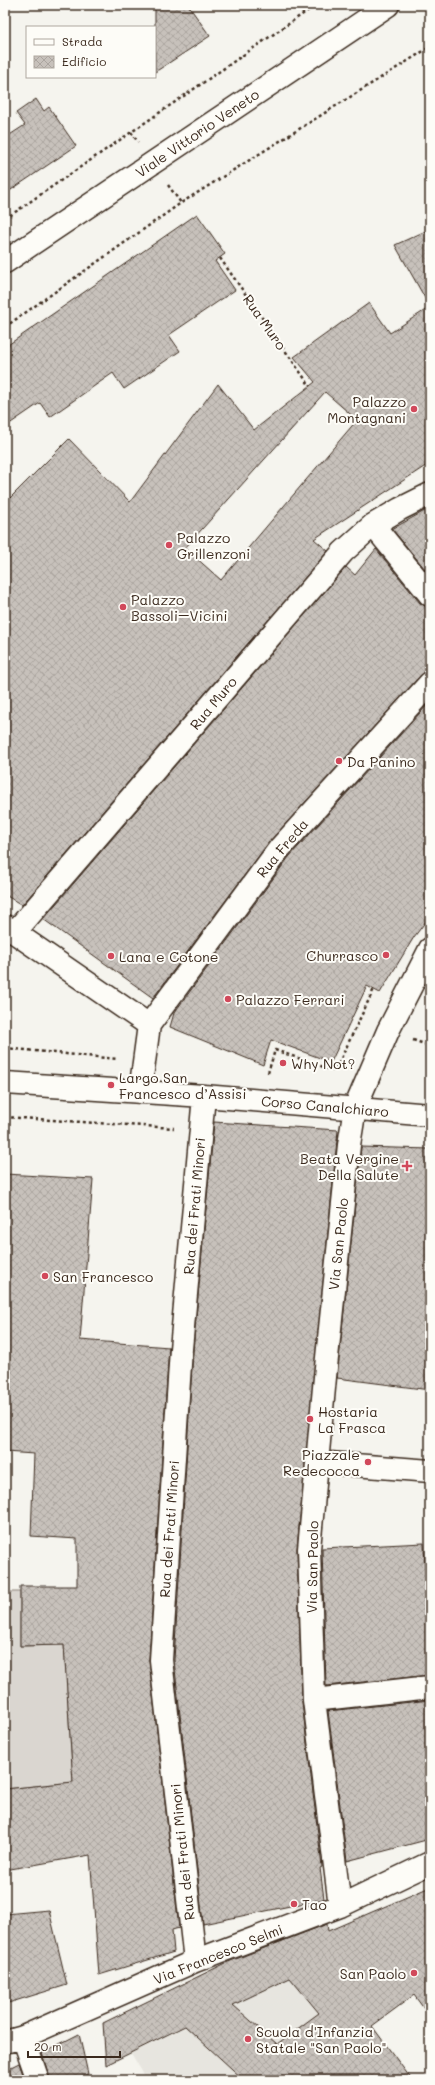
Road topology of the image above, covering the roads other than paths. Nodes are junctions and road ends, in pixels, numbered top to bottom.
1 (388, 5) edge
2 (5, 262) edge
3 (430, 494) edge
4 (372, 525) junction
5 (430, 595) edge
6 (430, 683) edge
7 (10, 929) edge
8 (430, 949) edge
9 (149, 1025) junction
10 (5, 1083) edge
11 (140, 1092) junction
12 (204, 1096) junction
13 (355, 1108) junction
14 (430, 1115) edge
15 (317, 1462) junction
16 (430, 1470) edge
17 (430, 1687) edge
18 (314, 1700) junction
19 (429, 1864) edge
20 (340, 1906) junction
21 (195, 1962) junction
22 (14, 2039) edge
23 (38, 2080) edge

1 - 2 street, Viale Vittorio Veneto
3 - 4 street, Rua Muro
4 - 5 street
4 - 7 street, Rua Muro
6 - 9 street, Rua Freda
7 - 9 street
8 - 13 street, Via San Paolo
9 - 11 street
10 - 11 street, Corso Canalchiaro
11 - 12 street, Corso Canalchiaro
12 - 13 street, Corso Canalchiaro
12 - 21 street, Rua dei Frati Minori
13 - 14 street, Corso Canalchiaro
13 - 15 street, Via San Paolo
15 - 16 street
15 - 18 street, Via San Paolo
17 - 18 street
18 - 20 street, Via San Paolo
19 - 20 street, Via Francesco Selmi
20 - 21 street, Via Francesco Selmi
21 - 22 street, Via Francesco Selmi
22 - 23 street

